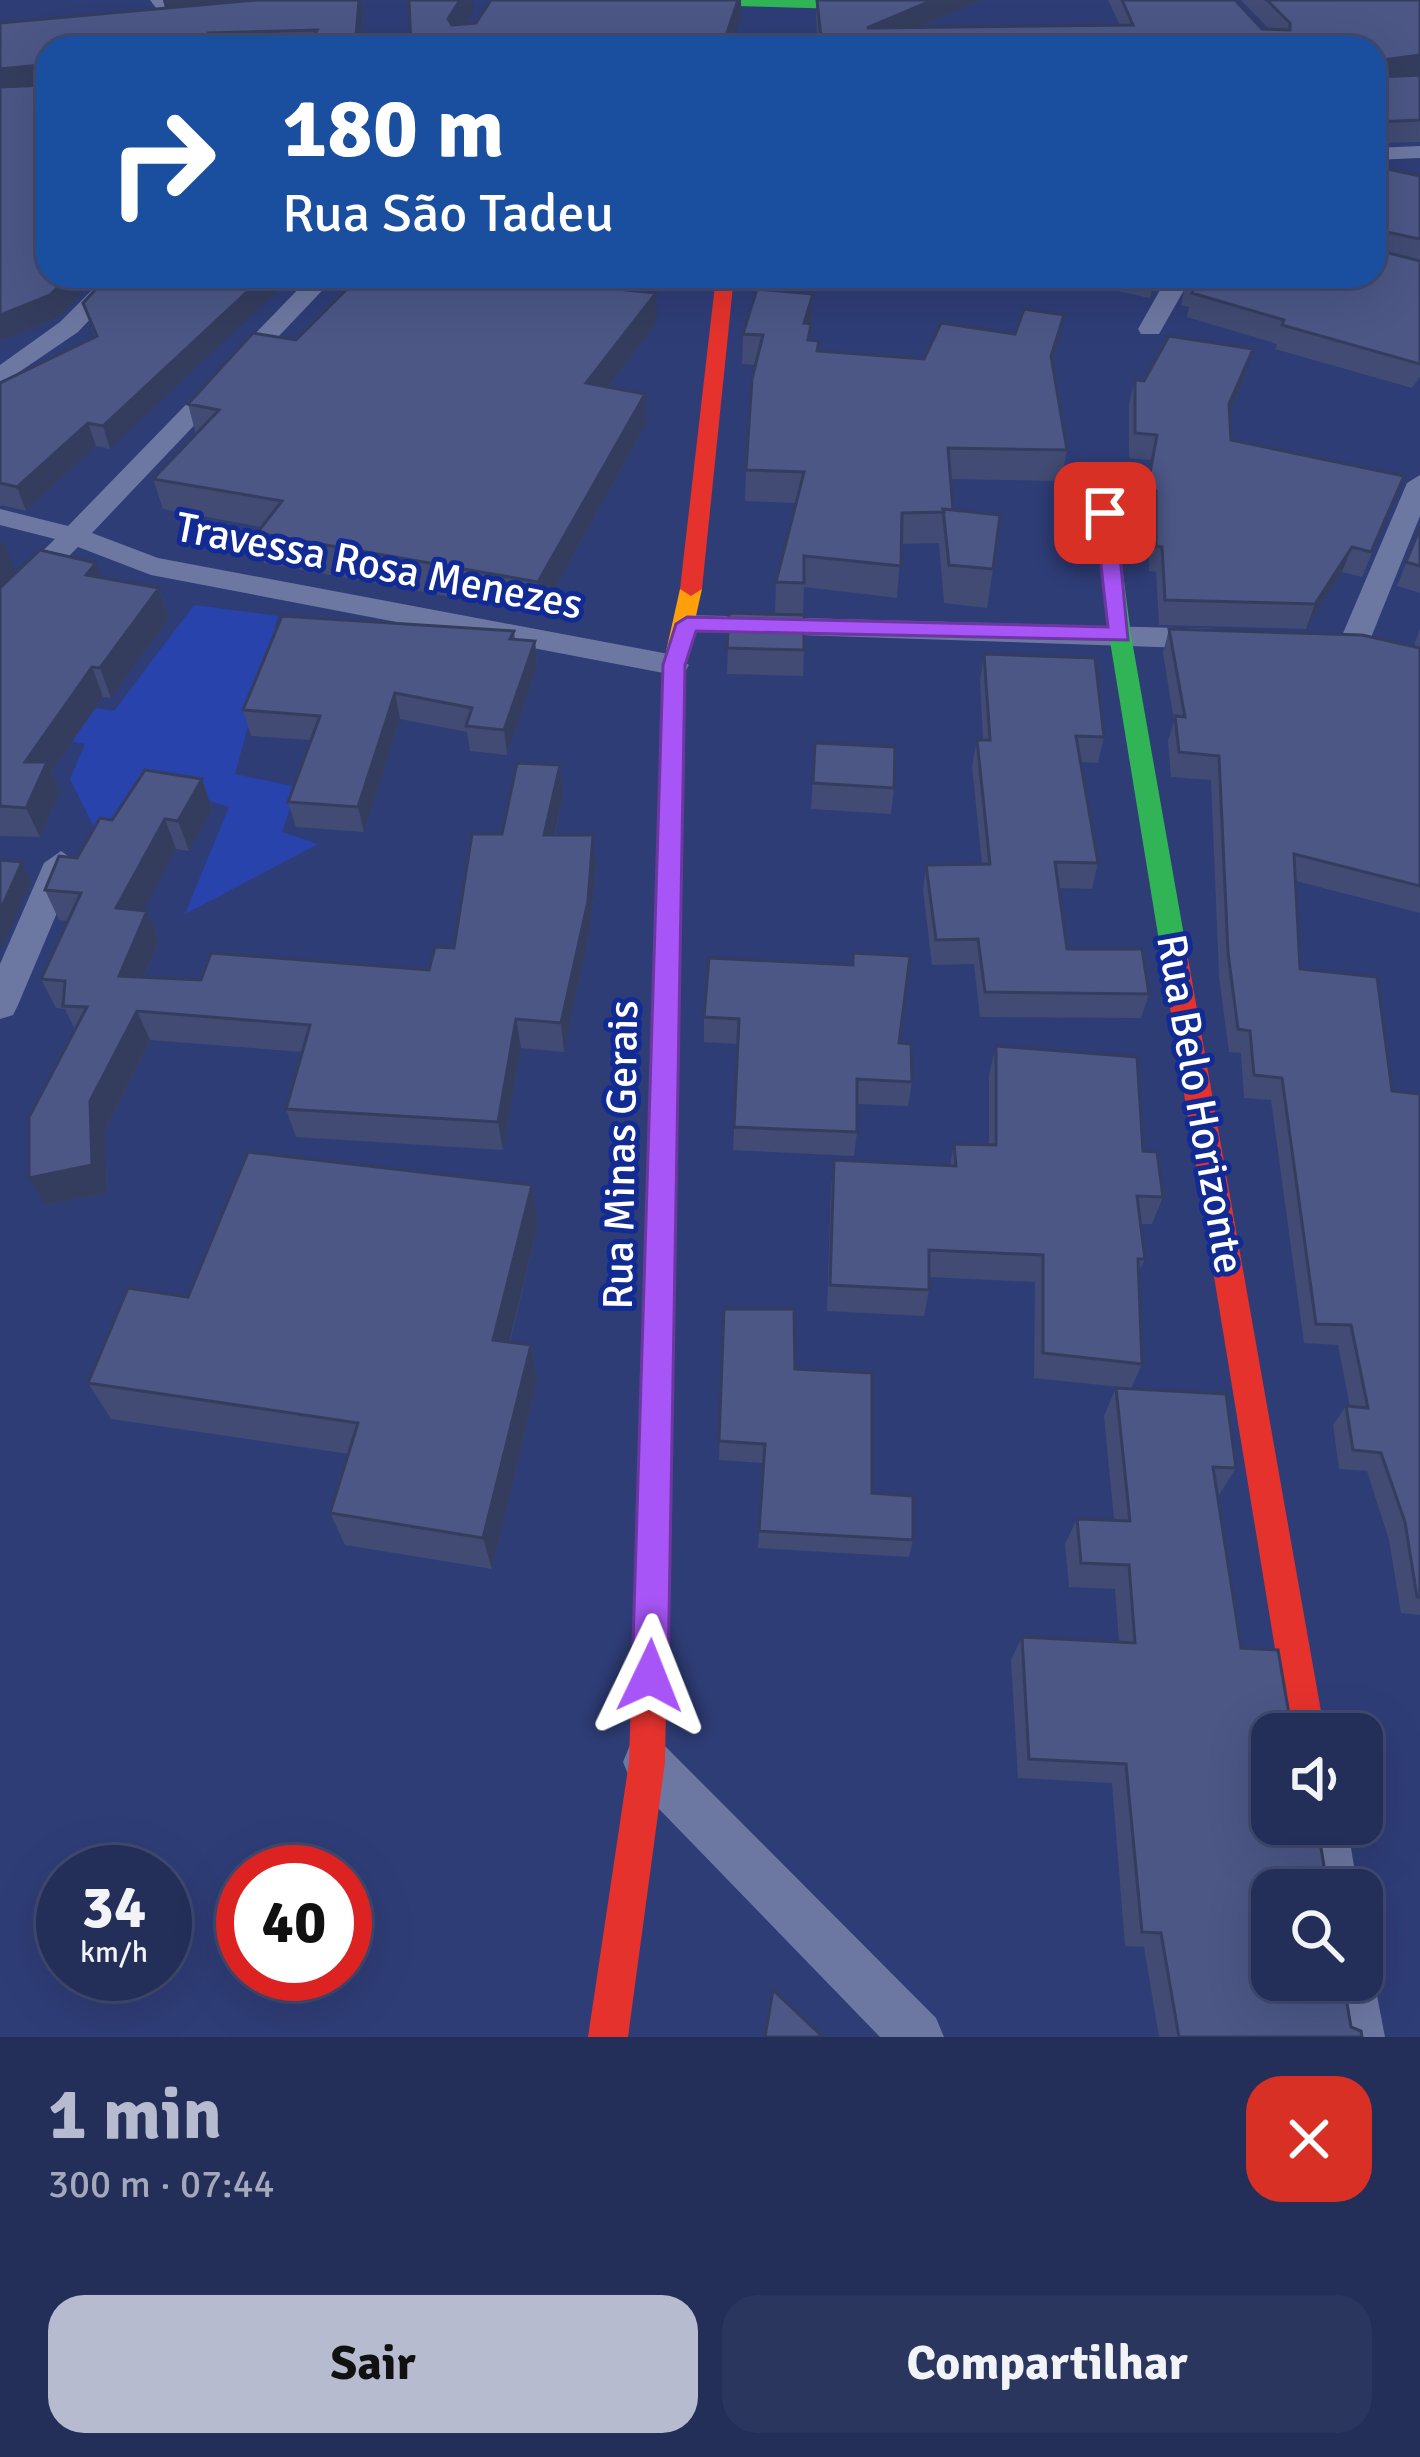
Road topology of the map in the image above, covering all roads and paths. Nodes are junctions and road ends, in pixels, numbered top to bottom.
1 (160, 0) edge
2 (661, 0) edge
3 (940, 0) edge
4 (790, 4) junction
5 (178, 24) edge
6 (775, 36) edge
7 (1420, 152) edge
8 (1386, 153) edge
9 (107, 288) edge
10 (315, 288) edge
11 (723, 288) edge
12 (1173, 288) edge
13 (1150, 329) dead end
14 (0, 377) edge
15 (1100, 473) dead end
16 (1420, 483) edge
17 (0, 518) edge
18 (72, 535) junction
19 (0, 609) edge
20 (687, 624) junction
21 (1120, 634) junction
22 (1236, 640) edge
23 (1352, 647) edge
24 (674, 665) junction
25 (61, 863) edge
26 (0, 1005) edge
27 (1302, 1713) edge
28 (647, 1762) junction
29 (1352, 2001) edge
30 (608, 2037) edge
31 (917, 2037) edge
32 (1358, 2037) edge

1 - 5 street
2 - 4 street
3 - 4 street
4 - 6 street
7 - 8 street
9 - 14 street
10 - 18 street
11 - 20 street, Rua Minas Gerais
12 - 13 street
15 - 21 street, Rua Belo Horizonte
16 - 23 street
17 - 18 street, Travessa Rosa Menezes
18 - 19 street
18 - 24 street, Travessa Rosa Menezes
20 - 21 street
20 - 24 street, Rua Minas Gerais
21 - 22 street
21 - 27 street, Rua Belo Horizonte
24 - 28 street, Rua Minas Gerais
25 - 26 street
28 - 30 street, Rua Minas Gerais
28 - 31 street
29 - 32 street

